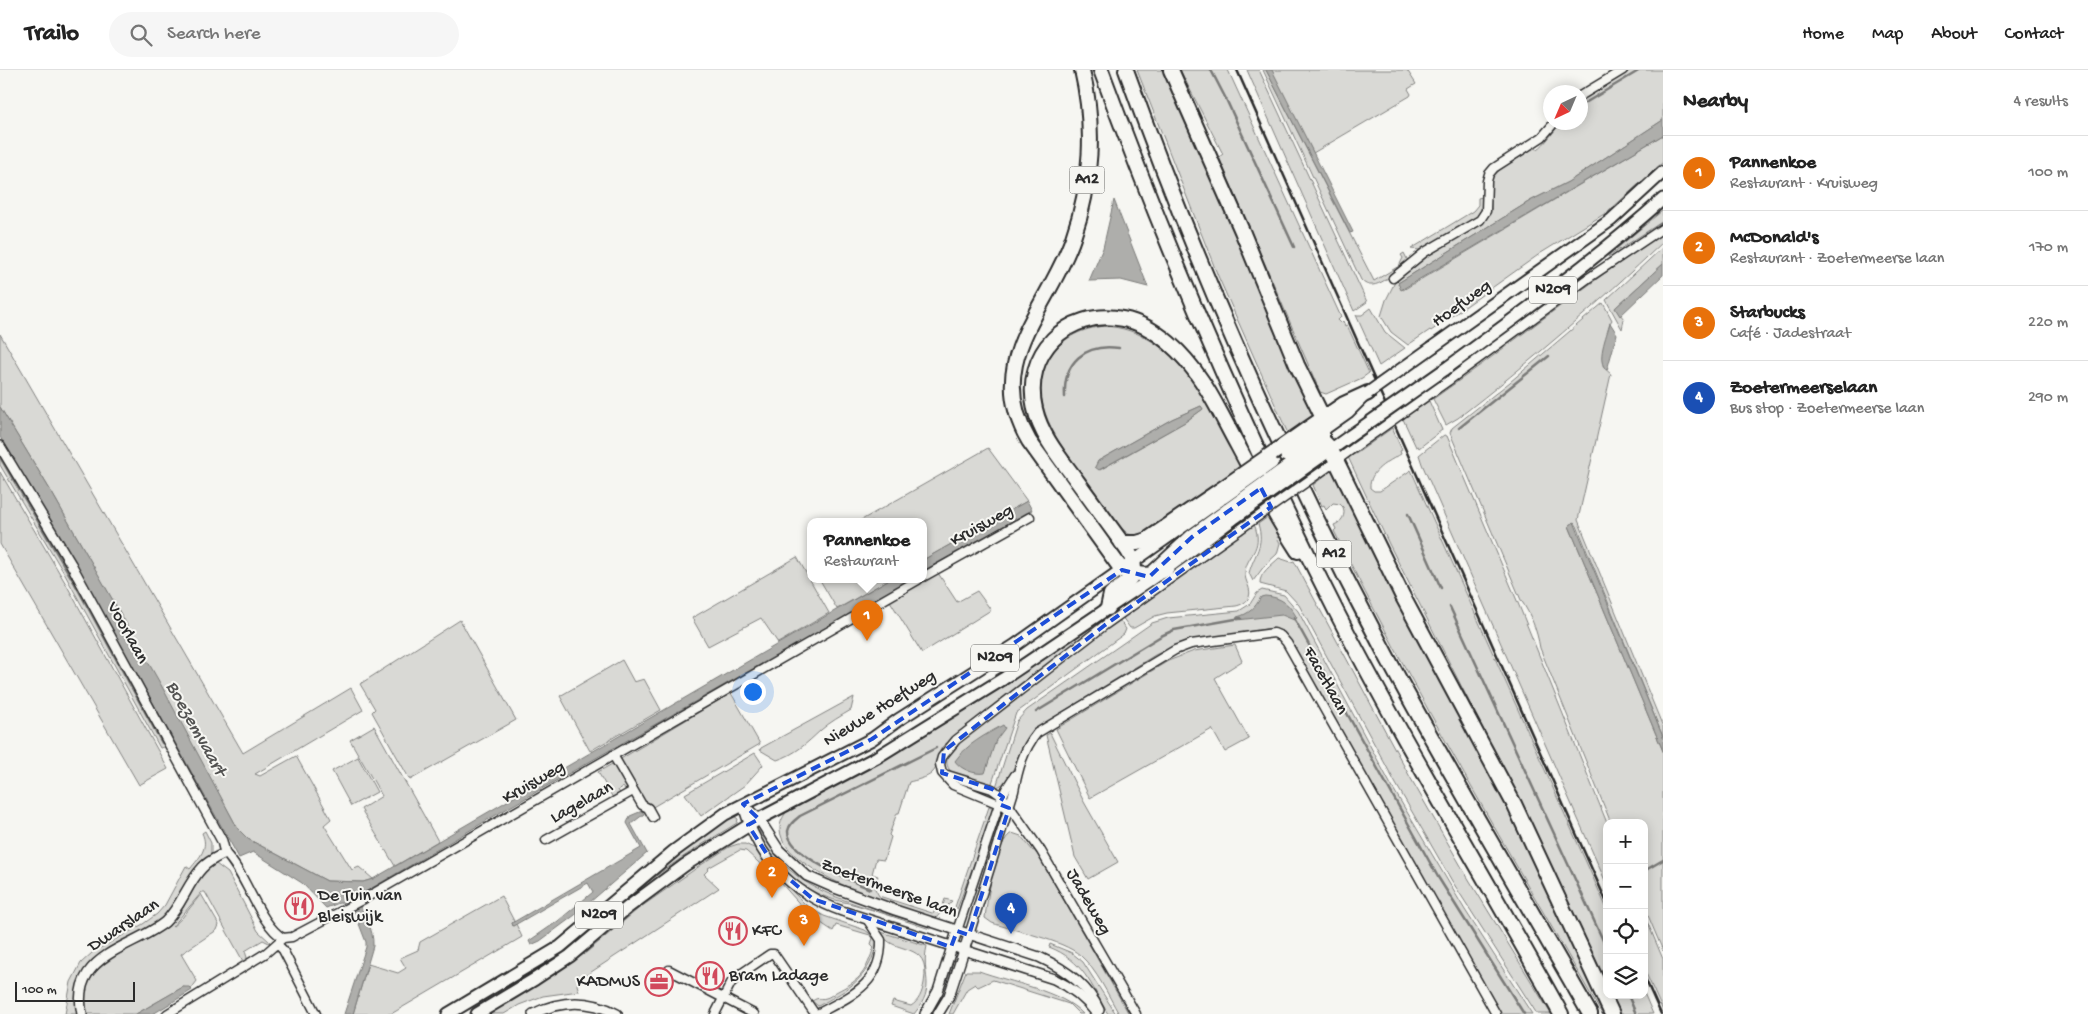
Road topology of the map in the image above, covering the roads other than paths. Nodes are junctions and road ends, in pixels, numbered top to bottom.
1 (1082, 70) edge
2 (1101, 70) edge
3 (1126, 70) edge
4 (1171, 70) edge
5 (1623, 70) edge
6 (1588, 91) edge
7 (1548, 130) edge
8 (1663, 172) edge
9 (1663, 198) edge
10 (1663, 228) edge
11 (1393, 278) dead end
12 (1368, 392) joint
13 (1314, 399) junction
14 (1338, 409) junction
15 (1352, 441) junction
16 (1320, 443) junction
17 (0, 446) edge
18 (1226, 505) junction
19 (1030, 517) dead end
20 (1122, 543) junction
21 (1130, 568) junction
22 (1166, 569) joint
23 (927, 575) edge
24 (1146, 580) junction
25 (913, 583) edge
26 (1117, 596) junction
27 (1336, 611) junction
28 (1108, 613) junction
29 (613, 755) junction
30 (1018, 771) junction
31 (942, 773) joint
32 (634, 791) junction
33 (1001, 800) junction
34 (743, 804) junction
35 (1009, 808) junction
36 (653, 818) dead end
37 (759, 819) junction
38 (748, 825) junction
39 (546, 840) dead end
40 (225, 853) junction
41 (867, 919) junction
42 (957, 931) junction
43 (970, 935) junction
44 (280, 941) junction
45 (951, 947) junction
46 (964, 950) junction
47 (669, 970) dead end
48 (724, 999) junction
49 (548, 1011) edge
50 (82, 1014) edge
51 (167, 1014) edge
52 (316, 1014) edge
53 (448, 1014) edge
54 (477, 1014) edge
55 (533, 1014) edge
56 (617, 1014) edge
57 (715, 1014) edge
58 (754, 1014) edge
59 (816, 1014) edge
60 (925, 1014) edge
61 (938, 1014) edge
62 (1099, 1014) edge
63 (1136, 1014) edge
64 (1496, 1014) edge
65 (1561, 1014) edge
66 (1590, 1014) edge
67 (1612, 1014) edge

1 - 21 highway, A12
2 - 27 highway, A12
3 - 66 highway, A12
4 - 13 highway, A12
5 - 6 street
7 - 11 street
8 - 12 main road, Hoefweg / N209, bridge
9 - 15 main road, N209, bridge
10 - 15 street, bridge
12 - 14 highway, N209
13 - 14 highway
13 - 16 highway, A12
14 - 16 highway, N209
15 - 16 main road, N209
16 - 18 highway, N209, bridge
16 - 18 highway, N209, bridge
16 - 18 main road, N209, bridge
16 - 18 main road, N209, bridge
16 - 26 street, Nieuwe Hoefweg, bridge
16 - 67 highway, A12
17 - 40 street, Voorlaan
18 - 20 highway, N209
18 - 21 main road, N209
18 - 22 main road, N209
18 - 24 highway, N209
19 - 23 street, Kruisweg
20 - 21 highway, A12
20 - 27 highway, A12
21 - 24 highway
21 - 26 highway, N209
22 - 24 highway, N209
24 - 26 main road, Nieuwe Hoefweg / N209
25 - 29 street, Kruisweg
26 - 28 street, Nieuwe Hoefweg
26 - 28 highway, N209
26 - 34 main road, Nieuwe Hoefweg / N209
27 - 65 highway, A12
28 - 31 street, Nieuwe Hoefweg
28 - 37 main road, Nieuwe Hoefweg / N209
29 - 32 street, Lagelaan
29 - 44 street, Kruisweg
30 - 33 street, Facetlaan
30 - 35 street, Facetlaan
30 - 64 street, Facetlaan
31 - 33 street, Jadeweg
32 - 36 street, Lagelaan
32 - 39 street, Lagelaan
33 - 35 street, Jadeweg
33 - 42 street, Facetlaan
34 - 37 street, Zoetermeerse laan
34 - 38 street, Zoetermeerse laan
34 - 53 main road, Nieuwe Hoefweg / N209
35 - 43 street, Facetlaan
35 - 63 street, Jadeweg
37 - 38 main road, Nieuwe Hoefweg / N209
37 - 42 street, Zoetermeerse laan
38 - 41 street, Zoetermeerse laan
38 - 54 main road, Nieuwe Hoefweg / N209
40 - 44 street, Voorlaan
40 - 50 street, Dwarslaan
41 - 45 street, Zoetermeerse laan
41 - 59 street
42 - 43 street, Zoetermeerse laan
42 - 45 street
43 - 46 street
43 - 62 street, Zoetermeerse laan
44 - 51 street, Kruisweg
44 - 52 street, Voorlaan
45 - 46 street, Zoetermeerse laan
45 - 60 street
46 - 61 street
46 - 62 street, Zoetermeerse laan
47 - 48 street
48 - 57 street
48 - 58 street
48 - 59 street
49 - 55 street
49 - 56 street

